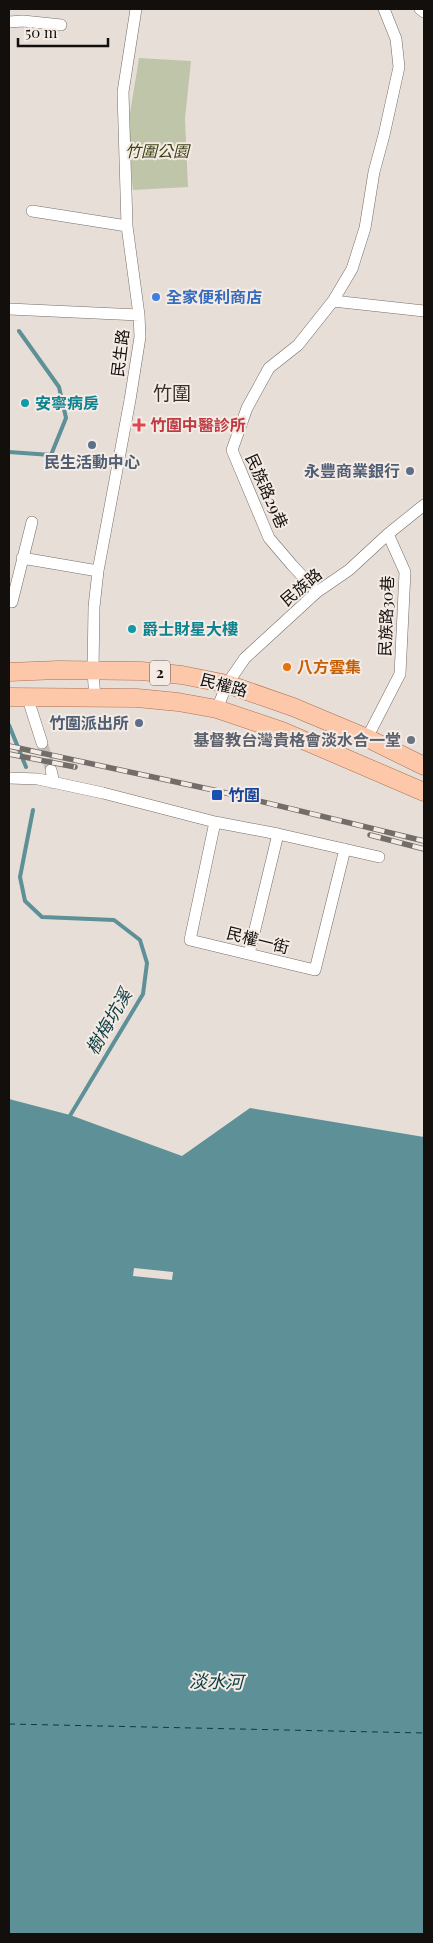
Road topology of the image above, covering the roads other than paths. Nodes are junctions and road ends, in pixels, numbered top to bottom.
1 (136, 9) edge
2 (384, 9) edge
3 (420, 9) edge
4 (424, 12) edge
5 (9, 22) edge
6 (61, 25) dead end
7 (32, 211) dead end
8 (127, 226) junction
9 (333, 301) junction
10 (9, 309) edge
11 (424, 311) edge
12 (140, 315) junction
13 (424, 505) edge
14 (32, 522) dead end
15 (388, 534) junction
16 (22, 558) junction
17 (98, 571) junction
18 (318, 592) junction
19 (12, 602) dead end
20 (93, 671) junction
21 (9, 672) edge
22 (227, 684) junction
23 (27, 696) junction
24 (9, 697) edge
25 (95, 699) junction
26 (217, 709) junction
27 (367, 738) junction
28 (42, 743) tunnel mouth
29 (424, 766) edge
30 (51, 770) tunnel mouth
31 (9, 778) edge
32 (50, 782) junction
33 (424, 792) edge
34 (215, 822) junction
35 (278, 834) junction
36 (345, 850) junction
37 (380, 857) dead end
38 (249, 954) junction

1 - 8 street, 民生路
2 - 9 street, 民族路29巷
3 - 4 street
5 - 6 street
7 - 8 street
8 - 12 street, 民生路
9 - 11 street
9 - 18 street, 民族路29巷
10 - 12 street
12 - 17 street, 民生路
13 - 15 street, 民族路
14 - 16 street
15 - 18 street, 民族路
15 - 27 street, 民族路30巷
16 - 17 street
16 - 19 street
17 - 20 street, 民生路
18 - 22 street, 民族路
20 - 21 main road, 民權路 / 2
20 - 22 main road, 民權路 / 2
20 - 25 street, 民生路
22 - 26 street, 民族路
22 - 27 main road, 民權路 / 2
23 - 24 main road, 民權路 / 2
23 - 25 main road, 民權路 / 2
23 - 28 street
25 - 26 main road, 民權路 / 2
26 - 33 main road, 民權路 / 2
27 - 29 main road, 民權路 / 2
30 - 32 street
31 - 32 street
32 - 34 street
34 - 35 street
34 - 38 street, 民權一街
35 - 36 street
35 - 38 street
36 - 37 street
36 - 38 street, 民權一街

